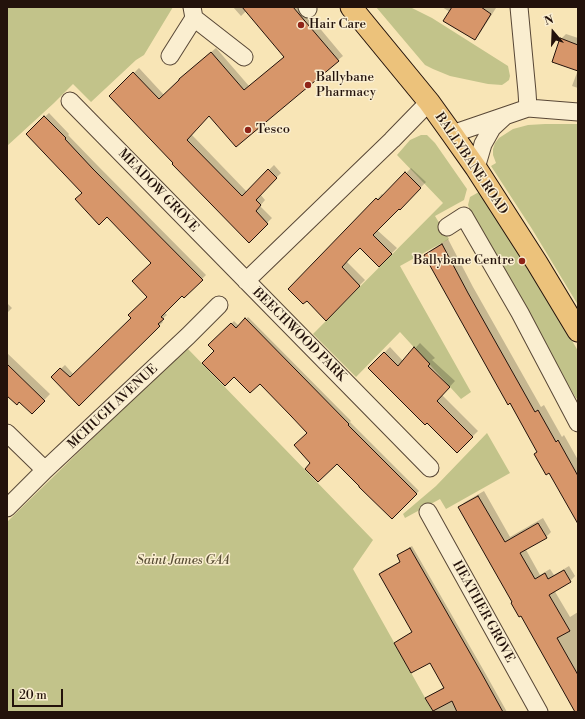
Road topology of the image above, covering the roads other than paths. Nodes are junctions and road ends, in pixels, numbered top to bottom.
1 (351, 7) edge
2 (519, 7) edge
3 (193, 12) edge
4 (170, 56) dead end
5 (244, 57) dead end
6 (70, 101) dead end
7 (428, 102) junction
8 (528, 108) junction
9 (578, 112) edge
10 (506, 115) junction
11 (452, 134) junction
12 (476, 168) junction
13 (447, 227) dead end
14 (246, 281) junction
15 (219, 305) dead end
16 (578, 331) edge
17 (578, 420) edge
18 (7, 433) edge
19 (430, 468) dead end
20 (45, 470) junction
21 (7, 508) edge
22 (428, 512) dead end
23 (539, 712) edge

1 - 7 main road, BALLYBANE ROAD
2 - 8 street
3 - 4 street
3 - 5 street
6 - 14 street, MEADOW GROVE
7 - 11 main road, BALLYBANE ROAD
7 - 14 street, BEECHWOOD PARK
8 - 9 street
8 - 10 street
10 - 11 street
10 - 12 street
11 - 12 main road, BALLYBANE ROAD
12 - 16 main road, BALLYBANE ROAD
13 - 17 street
14 - 19 street, BEECHWOOD PARK
15 - 20 street, MCHUGH AVENUE
18 - 20 street
20 - 21 street, MCHUGH AVENUE
22 - 23 street, HEATHER GROVE

